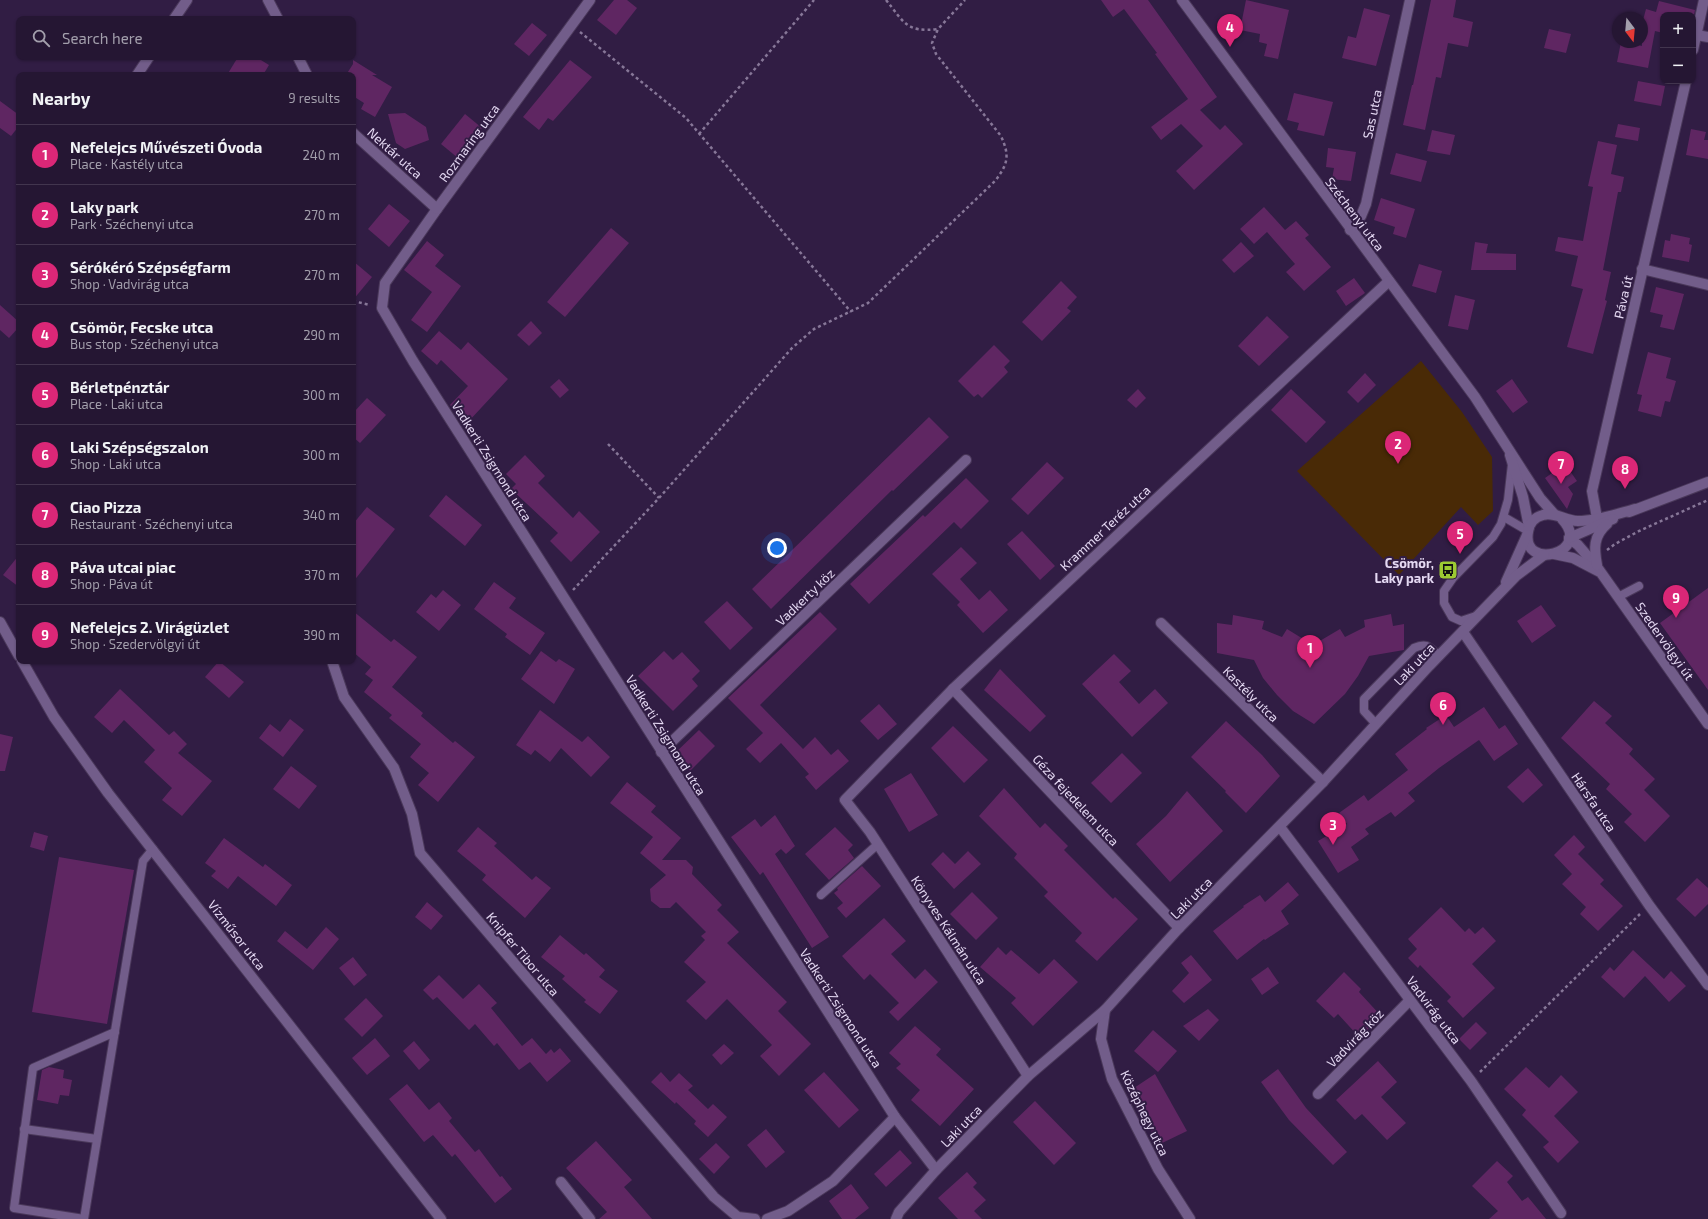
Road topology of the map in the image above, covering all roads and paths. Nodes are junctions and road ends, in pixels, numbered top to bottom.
1 (187, 0) edge
2 (268, 0) edge
3 (590, 0) edge
4 (814, 0) edge
5 (886, 0) edge
6 (965, 0) edge
7 (1410, 0) edge
8 (1704, 0) edge
9 (1186, 2) edge
10 (176, 16) edge
11 (276, 16) edge
12 (572, 25) junction
13 (938, 29) junction
14 (1697, 35) junction
15 (1708, 37) edge
16 (1694, 48) edge
17 (147, 60) edge
18 (300, 60) edge
19 (139, 72) edge
20 (306, 72) edge
21 (1685, 84) edge
22 (699, 134) junction
23 (356, 136) edge
24 (437, 209) junction
25 (1350, 230) junction
26 (1642, 269) junction
27 (1389, 281) junction
28 (1708, 285) edge
29 (356, 302) edge
30 (382, 308) junction
31 (851, 312) junction
32 (1506, 443) junction
33 (608, 444) dead end
34 (966, 460) dead end
35 (1512, 463) junction
36 (1708, 482) edge
37 (659, 498) junction
38 (1708, 500) edge
39 (1635, 509) junction
40 (1504, 517) junction
41 (1558, 517) junction
42 (1597, 518) junction
43 (1610, 521) junction
44 (1528, 531) junction
45 (1569, 538) junction
46 (1604, 553) dead end
47 (1549, 555) junction
48 (1599, 570) junction
49 (1639, 586) dead end
50 (1501, 591) junction
51 (1618, 597) junction
52 (564, 599) junction
53 (1479, 614) junction
54 (0, 622) edge
55 (1161, 623) dead end
56 (1463, 632) junction
57 (16, 651) edge
58 (1439, 656) junction
59 (24, 664) edge
60 (333, 664) edge
61 (953, 689) junction
62 (1376, 724) junction
63 (1708, 724) edge
64 (662, 752) junction
65 (1323, 782) junction
66 (845, 800) joint
67 (1280, 827) junction
68 (878, 844) junction
69 (153, 849) junction
70 (821, 895) dead end
71 (1649, 905) junction
72 (1179, 928) junction
73 (1708, 985) edge
74 (1410, 1000) junction
75 (1106, 1010) junction
76 (115, 1032) junction
77 (1028, 1076) junction
78 (1472, 1081) junction
79 (1318, 1094) dead end
80 (895, 1117) junction
81 (24, 1129) junction
82 (97, 1139) junction
83 (936, 1170) junction
84 (561, 1182) dead end
85 (1561, 1213) dead end
86 (84, 1219) edge
87 (441, 1219) edge
88 (590, 1219) edge
89 (755, 1219) edge
90 (767, 1219) edge
91 (896, 1219) edge
92 (1190, 1219) edge

1 - 10 street
2 - 11 street
3 - 12 street, Rozmaring utca
4 - 22 path
5 - 13 path
6 - 13 path
7 - 25 street, Sas utca
8 - 14 street
9 - 25 street, Széchenyi utca
12 - 22 path
12 - 24 street, Rozmaring utca
13 - 31 path
14 - 15 street
14 - 16 street
17 - 19 street
18 - 20 street
21 - 26 street, Páva út
22 - 31 path
23 - 24 street, Nektár utca
24 - 30 street, Rozmaring utca
25 - 27 street, Széchenyi utca
26 - 28 street
26 - 42 street, Páva út
27 - 32 street, Széchenyi utca
27 - 61 street, Krammer Teréz utca
29 - 30 path
30 - 52 street, Vadkerti Zsigmond utca
31 - 37 path
32 - 35 street, Széchenyi utca
32 - 41 street, Széchenyi utca
33 - 37 path
34 - 64 street, Vadkerty köz
35 - 40 lane
35 - 44 street, Széchenyi utca
36 - 39 street
37 - 52 path
38 - 46 path
39 - 42 street
39 - 43 street
40 - 44 lane
40 - 53 lane
41 - 42 street
41 - 44 street
41 - 45 street
43 - 45 street
43 - 48 street, Szedervölgyi út
44 - 47 street
44 - 50 street, Laki utca
45 - 47 street
45 - 48 street, Szedervölgyi út
47 - 48 street, Szedervölgyi út
47 - 50 street, Laki utca
48 - 51 street, Szedervölgyi út
49 - 51 lane
50 - 53 street, Laki utca
51 - 63 street, Szedervölgyi út
52 - 64 street, Vadkerti Zsigmond utca
53 - 56 street, Laki utca
54 - 57 street
55 - 65 street, Kastély utca
56 - 58 street, Laki utca
56 - 71 street, Hársfa utca
58 - 62 street, Laki utca
58 - 62 lane
59 - 69 street, Vízműsor utca
60 - 89 street, Knipfer Tibor utca
61 - 66 street, Krammer Teréz utca
61 - 72 street, Géza fejedelem utca
62 - 65 street, Laki utca
64 - 80 street, Vadkerti Zsigmond utca
65 - 67 street, Laki utca
66 - 68 street, Könyves Kálmán utca
67 - 72 street, Laki utca
67 - 74 street, Vadvirág utca
68 - 70 lane
68 - 77 street, Könyves Kálmán utca
69 - 76 lane
69 - 87 street, Vízműsor utca
71 - 73 street, Hársfa utca
71 - 78 path
72 - 75 street, Laki utca
74 - 78 street, Vadvirág utca
74 - 79 street, Vadvirág köz
75 - 77 street, Laki utca
75 - 92 street, Középhegy utca
76 - 81 lane
76 - 82 lane
77 - 83 street, Laki utca
78 - 85 street, Vadvirág utca
80 - 83 street, Vadkerti Zsigmond utca
80 - 90 street
81 - 82 lane
81 - 86 lane
82 - 86 lane
83 - 91 street, Laki utca
84 - 88 street

